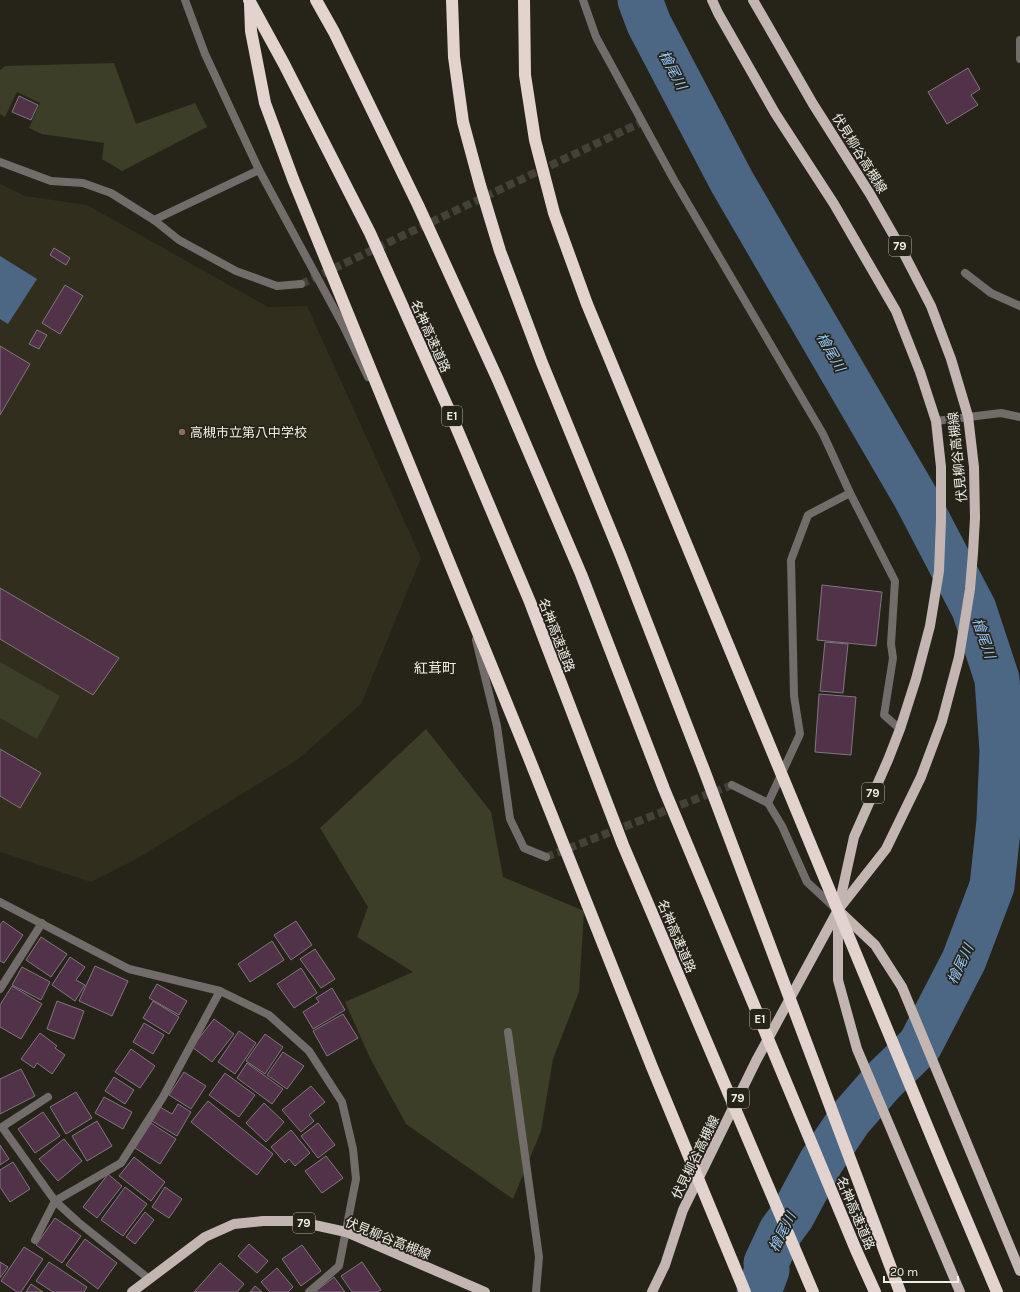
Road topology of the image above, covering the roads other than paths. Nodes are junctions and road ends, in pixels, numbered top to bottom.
1 (185, 0) edge
2 (249, 0) edge
3 (316, 0) edge
4 (452, 0) edge
5 (524, 0) edge
6 (583, 0) edge
7 (712, 0) edge
8 (753, 0) edge
9 (1020, 40) edge
10 (1020, 59) edge
11 (0, 162) edge
12 (259, 170) junction
13 (154, 220) junction
14 (964, 273) dead end
15 (301, 284) tunnel mouth
16 (1020, 306) edge
17 (968, 416) junction
18 (1020, 417) edge
19 (936, 421) junction
20 (850, 493) junction
21 (900, 729) junction
22 (732, 785) dead end
23 (768, 804) junction
24 (546, 857) tunnel mouth
25 (0, 902) edge
26 (838, 910) junction
27 (42, 923) junction
28 (0, 989) edge
29 (220, 991) junction
30 (508, 1032) dead end
31 (48, 1097) dead end
32 (55, 1200) junction
33 (346, 1232) junction
34 (35, 1240) dead end
35 (1020, 1271) edge
36 (149, 1279) junction
37 (813, 1291) edge
38 (132, 1292) edge
39 (309, 1292) edge
40 (484, 1292) edge
41 (536, 1292) edge
42 (652, 1292) edge
43 (745, 1292) edge
44 (875, 1292) edge
45 (900, 1292) edge
46 (960, 1292) edge
47 (997, 1292) edge

1 - 12 street
2 - 37 highway, 名神高速道路 / E1
2 - 43 highway
3 - 44 highway, 名神高速道路 / E1
4 - 45 highway
5 - 47 highway
6 - 20 street
7 - 19 main road, 伏見柳谷高槻線 / 79
8 - 17 main road, 伏見柳谷高槻線 / 79
9 - 10 street
11 - 13 street
12 - 13 street
12 - 24 street
13 - 15 street
14 - 16 street
17 - 18 street
17 - 19 street
17 - 26 main road, 伏見柳谷高槻線 / 79
19 - 21 main road, 伏見柳谷高槻線 / 79
20 - 21 street
20 - 23 street
21 - 26 main road, 伏見柳谷高槻線 / 79
22 - 23 street
23 - 26 street
25 - 27 street
26 - 35 main road
26 - 42 main road, 伏見柳谷高槻線 / 79
26 - 46 main road, 伏見柳谷高槻線 / 79
27 - 28 street
27 - 29 street
29 - 32 street
29 - 33 street
30 - 41 street
31 - 32 street
32 - 34 street
32 - 36 street
33 - 36 main road, 伏見柳谷高槻線 / 79
33 - 39 street
33 - 40 main road, 伏見柳谷高槻線 / 79
36 - 38 main road, 伏見柳谷高槻線 / 79

